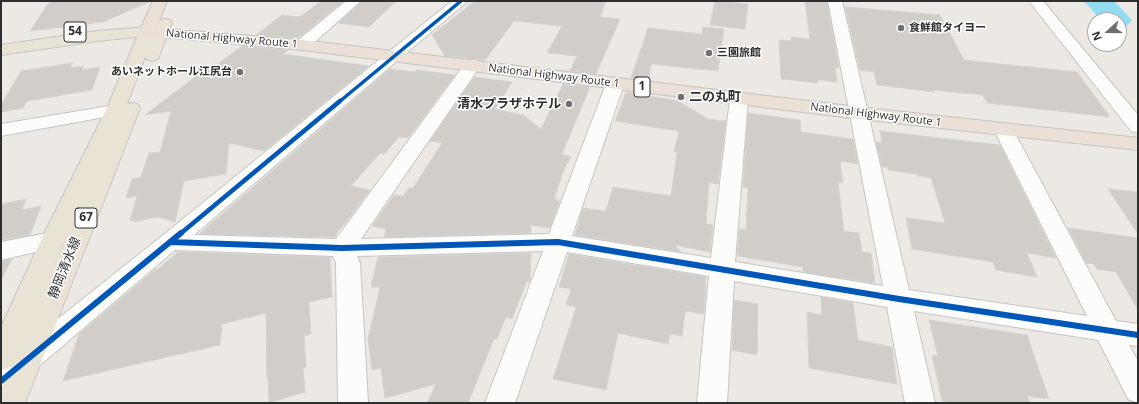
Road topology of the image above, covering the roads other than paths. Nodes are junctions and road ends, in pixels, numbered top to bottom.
1 (160, 1) edge
2 (174, 1) edge
3 (354, 1) edge
4 (461, 1) edge
5 (835, 1) edge
6 (1036, 1) edge
7 (156, 28) junction
8 (307, 41) junction
9 (1, 43) edge
10 (1, 50) edge
11 (398, 52) junction
12 (473, 65) junction
13 (615, 84) junction
14 (739, 99) junction
15 (858, 107) junction
16 (115, 110) junction
17 (1138, 127) edge
18 (1, 130) edge
19 (1004, 130) junction
20 (1138, 132) edge
21 (1138, 144) edge
22 (53, 240) junction
23 (170, 242) junction
24 (558, 242) junction
25 (342, 248) junction
26 (1, 251) edge
27 (722, 269) junction
28 (899, 299) junction
29 (1108, 331) junction
30 (1138, 335) edge
31 (1, 358) edge
32 (27, 361) junction
33 (1, 381) edge
34 (1138, 390) edge
35 (10, 403) edge
36 (353, 403) edge
37 (500, 403) edge
38 (712, 403) edge
39 (920, 403) edge

1 - 7 highway, National Highway Route 1
2 - 7 highway, National Highway Route 1
3 - 8 street
4 - 11 street
5 - 15 street
6 - 17 street
7 - 8 highway, National Highway Route 1 / 1
7 - 9 main road, 54
7 - 10 main road, 54
7 - 16 main road, 静岡清水線 / 67
7 - 32 main road, 静岡清水線 / 67
8 - 11 highway, National Highway Route 1 / 1
11 - 12 highway, National Highway Route 1 / 1
11 - 15 highway, National Highway Route 1 / 1
11 - 23 street
12 - 13 highway, National Highway Route 1 / 1
12 - 25 street
13 - 14 highway, National Highway Route 1 / 1
13 - 24 street
14 - 15 highway, National Highway Route 1 / 1
14 - 27 street
15 - 19 highway, National Highway Route 1 / 1
15 - 20 highway, National Highway Route 1 / 1
15 - 28 street
16 - 18 street
16 - 22 main road, 静岡清水線 / 67
19 - 21 highway, National Highway Route 1 / 1
19 - 29 street
22 - 26 street
22 - 31 main road, 静岡清水線 / 67
23 - 25 street
23 - 32 street
24 - 25 street
24 - 27 street
24 - 37 street
25 - 36 street
27 - 28 street
27 - 38 street
28 - 29 street
28 - 39 street
29 - 30 street
29 - 34 street
32 - 33 street
32 - 35 main road, 静岡清水線 / 67

